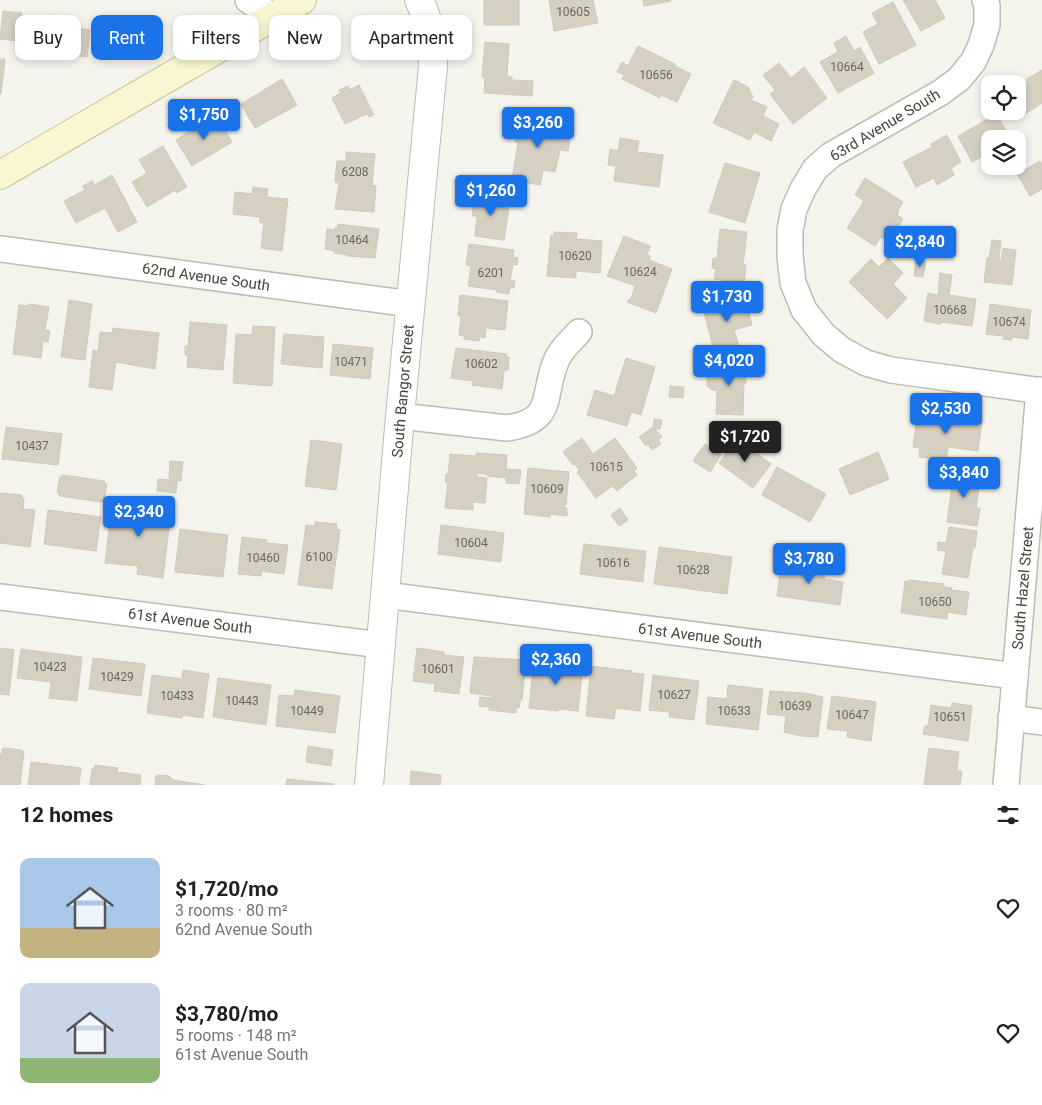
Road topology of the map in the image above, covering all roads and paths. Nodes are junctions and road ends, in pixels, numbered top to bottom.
1 (248, 0) edge
2 (302, 0) edge
3 (419, 0) edge
4 (985, 0) edge
5 (270, 15) edge
6 (274, 15) edge
7 (269, 18) edge
8 (0, 175) edge
9 (0, 249) edge
10 (411, 304) junction
11 (579, 332) dead end
12 (1041, 390) edge
13 (400, 416) junction
14 (385, 595) junction
15 (0, 597) edge
16 (380, 645) junction
17 (1015, 676) junction
18 (1011, 718) junction
19 (1042, 722) edge
20 (369, 785) edge
21 (1006, 785) edge

1 - 5 street
2 - 6 main road
3 - 10 street, South Bangor Street
4 - 12 street, 63rd Avenue South
7 - 8 main road
9 - 10 street, 62nd Avenue South
10 - 13 street, South Bangor Street
11 - 13 street
12 - 17 street, South Hazel Street
13 - 14 street, South Bangor Street
14 - 16 street, South Bangor Street
14 - 17 street, 61st Avenue South
15 - 16 street, 61st Avenue South
16 - 20 street, South Bangor Street
17 - 18 street, South Hazel Street
18 - 19 street
18 - 21 street, South Hazel Street

